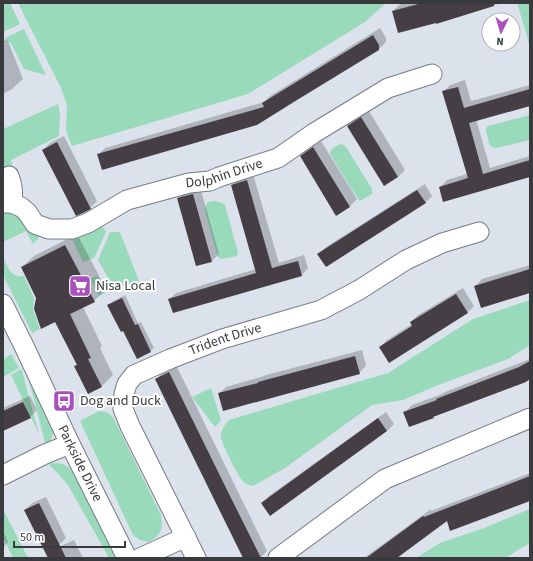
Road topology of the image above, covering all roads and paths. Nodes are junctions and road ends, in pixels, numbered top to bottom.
1 (432, 74) dead end
2 (9, 176) dead end
3 (7, 203) edge
4 (479, 232) dead end
5 (3, 304) edge
6 (530, 418) edge
7 (70, 444) junction
8 (3, 474) edge
9 (186, 537) junction
10 (128, 558) edge
11 (140, 558) edge
12 (196, 558) edge
13 (278, 558) edge

1 - 3 street, Dolphin Drive
2 - 3 street, Dolphin Drive
4 - 9 street, Trident Drive
5 - 7 street, Parkside Drive
6 - 13 street
7 - 8 street
7 - 10 street, Parkside Drive
9 - 11 street
9 - 12 street, Trident Drive

